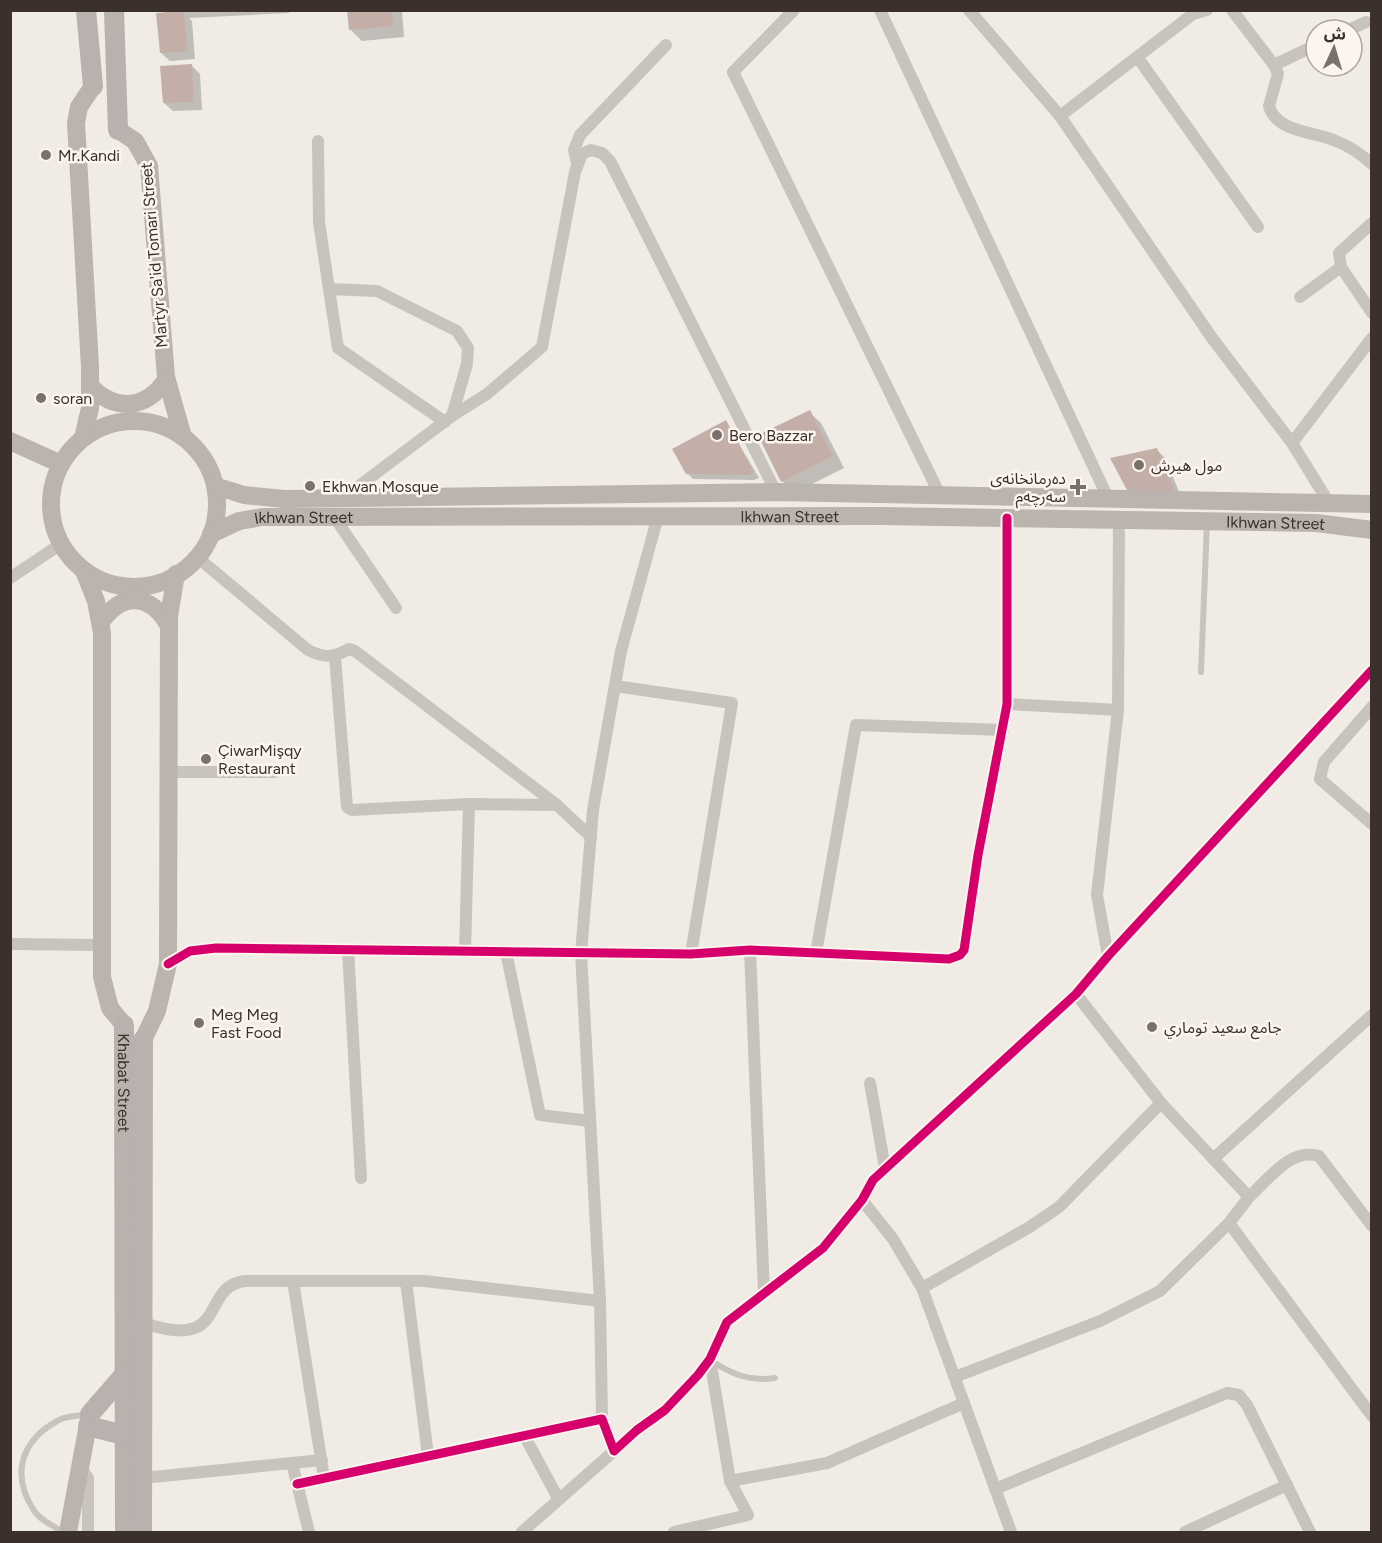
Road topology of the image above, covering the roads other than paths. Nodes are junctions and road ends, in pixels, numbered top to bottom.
1 (86, 10) edge
2 (114, 10) edge
3 (794, 10) edge
4 (969, 10) edge
5 (1208, 10) edge
6 (1232, 10) edge
7 (884, 12) edge
8 (1192, 12) edge
9 (666, 45) dead end
10 (1304, 51) edge
11 (1138, 58) junction
12 (1274, 65) junction
13 (93, 86) joint
14 (1060, 116) junction
15 (118, 130) joint
16 (318, 141) dead end
17 (578, 164) junction
18 (1371, 164) edge
19 (1371, 222) edge
20 (1258, 226) dead end
21 (1341, 267) junction
22 (329, 290) junction
23 (1300, 297) dead end
24 (1371, 313) edge
25 (1371, 339) edge
26 (166, 380) junction
27 (91, 387) junction
28 (449, 419) junction
29 (183, 437) junction
30 (83, 438) junction
31 (10, 441) edge
32 (1292, 443) junction
33 (61, 464) junction
34 (215, 486) junction
35 (776, 492) junction
36 (881, 494) junction
37 (244, 495) junction
38 (940, 495) junction
39 (1108, 498) junction
40 (341, 499) junction
41 (1329, 503) junction
42 (1371, 504) edge
43 (658, 516) junction
44 (881, 516) junction
45 (335, 518) junction
46 (1007, 518) junction
47 (248, 519) junction
48 (1119, 521) junction
49 (1207, 522) junction
50 (1371, 530) edge
51 (211, 534) junction
52 (61, 544) junction
53 (197, 557) junction
54 (84, 571) junction
55 (176, 574) junction
56 (10, 578) edge
57 (396, 608) dead end
58 (101, 622) junction
59 (169, 626) junction
60 (335, 657) junction
61 (1371, 670) edge
62 (1201, 672) dead end
63 (615, 686) junction
64 (1007, 705) junction
65 (1371, 707) edge
66 (1118, 710) junction
67 (1004, 730) junction
68 (170, 772) junction
69 (275, 772) dead end
70 (469, 804) junction
71 (557, 805) junction
72 (1371, 824) edge
73 (591, 837) junction
74 (10, 944) edge
75 (102, 945) junction
76 (348, 950) junction
77 (750, 950) junction
78 (465, 952) junction
79 (506, 952) junction
80 (581, 953) junction
81 (816, 953) junction
82 (691, 954) junction
83 (1107, 956) junction
84 (168, 964) junction
85 (1076, 994) junction
86 (1371, 1015) edge
87 (124, 1025) joint
88 (143, 1040) joint
89 (870, 1083) dead end
90 (1161, 1102) junction
91 (590, 1121) junction
92 (1213, 1159) junction
93 (885, 1168) junction
94 (361, 1178) dead end
95 (1249, 1197) junction
96 (862, 1200) junction
97 (1228, 1223) junction
98 (1371, 1226) edge
99 (293, 1281) junction
100 (406, 1281) junction
101 (922, 1288) junction
102 (764, 1293) junction
103 (600, 1301) junction
104 (144, 1323) junction
105 (710, 1359) junction
106 (124, 1375) junction
107 (955, 1377) junction
108 (775, 1378) dead end
109 (964, 1404) junction
110 (1371, 1416) edge
111 (602, 1419) junction
112 (89, 1420) junction
113 (124, 1435) junction
114 (525, 1437) junction
115 (614, 1451) junction
116 (428, 1456) junction
117 (322, 1460) junction
118 (292, 1463) junction
119 (80, 1467) junction
120 (143, 1478) junction
121 (324, 1478) junction
122 (730, 1481) junction
123 (297, 1484) junction
124 (1287, 1485) junction
125 (995, 1489) junction
126 (558, 1498) junction
127 (538, 1528) edge
128 (62, 1533) edge
129 (68, 1533) edge
130 (88, 1533) edge
131 (125, 1533) edge
132 (142, 1533) edge
133 (309, 1533) edge
134 (522, 1533) edge
135 (674, 1533) edge
136 (1011, 1533) edge
137 (1185, 1533) edge
138 (1310, 1533) edge

1 - 13 main road
2 - 15 main road, Martyr Sa'id Tomari Street
3 - 38 street
4 - 14 street
5 - 8 street
6 - 12 street
7 - 39 street
8 - 11 street
9 - 17 street
10 - 12 street
11 - 14 street
11 - 20 street
12 - 18 street
13 - 27 main road
14 - 32 street
15 - 26 main road, Martyr Sa'id Tomari Street
16 - 22 street
17 - 28 street
17 - 35 street
19 - 21 street
21 - 23 street
21 - 24 street
22 - 28 street
22 - 28 street
25 - 32 street
26 - 27 main road
26 - 29 main road, Martyr Sa'id Tomari Street
27 - 30 main road
28 - 40 street
29 - 30 main road
29 - 34 main road
30 - 33 main road
31 - 33 main road
32 - 41 street
33 - 52 main road
34 - 37 main road, Ikhwan Street
34 - 51 main road
35 - 36 main road, Ikhwan Street
35 - 40 main road, Ikhwan Street
36 - 38 main road, Ikhwan Street
36 - 44 main road
37 - 40 main road, Ikhwan Street
37 - 47 main road
38 - 39 main road, Ikhwan Street
39 - 41 main road, Ikhwan Street
41 - 42 main road, Ikhwan Street
43 - 44 main road, Ikhwan Street
43 - 45 main road, Ikhwan Street
43 - 63 street
44 - 46 main road, Ikhwan Street
45 - 47 main road, Ikhwan Street
45 - 57 street
46 - 48 main road, Ikhwan Street
46 - 64 street
47 - 51 main road, Ikhwan Street
48 - 49 main road, Ikhwan Street
48 - 66 street
49 - 50 main road, Ikhwan Street
49 - 62 lane
51 - 53 main road
52 - 54 main road
52 - 56 street
53 - 55 main road
53 - 60 street
54 - 55 main road
54 - 58 main road, Khabat Street
55 - 59 main road, Khabat Street
58 - 59 main road
58 - 75 main road, Khabat Street
59 - 68 main road, Khabat Street
60 - 70 street
60 - 71 street
61 - 83 street
63 - 73 street
63 - 82 street
64 - 66 street
64 - 67 street
65 - 72 street
66 - 83 street
67 - 81 street
67 - 81 street
68 - 69 street
68 - 84 main road, Khabat Street
70 - 71 street
70 - 78 street
71 - 73 street
73 - 80 street
74 - 75 street
75 - 87 main road, Khabat Street
76 - 78 street
76 - 84 street
76 - 94 street
77 - 81 street
77 - 82 street
77 - 102 street
78 - 79 street
79 - 80 street
79 - 91 street
80 - 82 street
80 - 91 street
83 - 85 street
84 - 88 main road, Khabat Street
85 - 90 street
85 - 93 street
86 - 92 street
87 - 106 main road, Khabat Street
88 - 104 main road, Khabat Street
89 - 93 street
90 - 92 street
90 - 101 street
91 - 103 street
92 - 95 street
93 - 96 street
95 - 97 street
95 - 98 street
96 - 101 street
96 - 102 street
97 - 107 street
97 - 110 street
99 - 100 street
99 - 104 street
99 - 117 street
100 - 103 street
100 - 116 street
101 - 107 street
102 - 105 street
103 - 111 street
104 - 120 main road, Khabat Street
105 - 108 lane
105 - 115 street
105 - 122 street
106 - 112 main road
106 - 113 main road, Khabat Street
107 - 109 street
109 - 122 street
109 - 125 street
111 - 114 street
111 - 115 street
112 - 113 main road
112 - 119 main road
112 - 128 lane
113 - 131 main road, Khabat Street
114 - 116 street
114 - 126 street
115 - 126 street
116 - 121 street
117 - 118 street
117 - 121 street
118 - 120 street
118 - 123 street
119 - 129 main road
119 - 130 street
120 - 132 main road, Khabat Street
121 - 123 street
122 - 135 street
123 - 133 street
124 - 125 street
124 - 137 street
124 - 138 street
125 - 136 street
126 - 127 street
127 - 134 street

